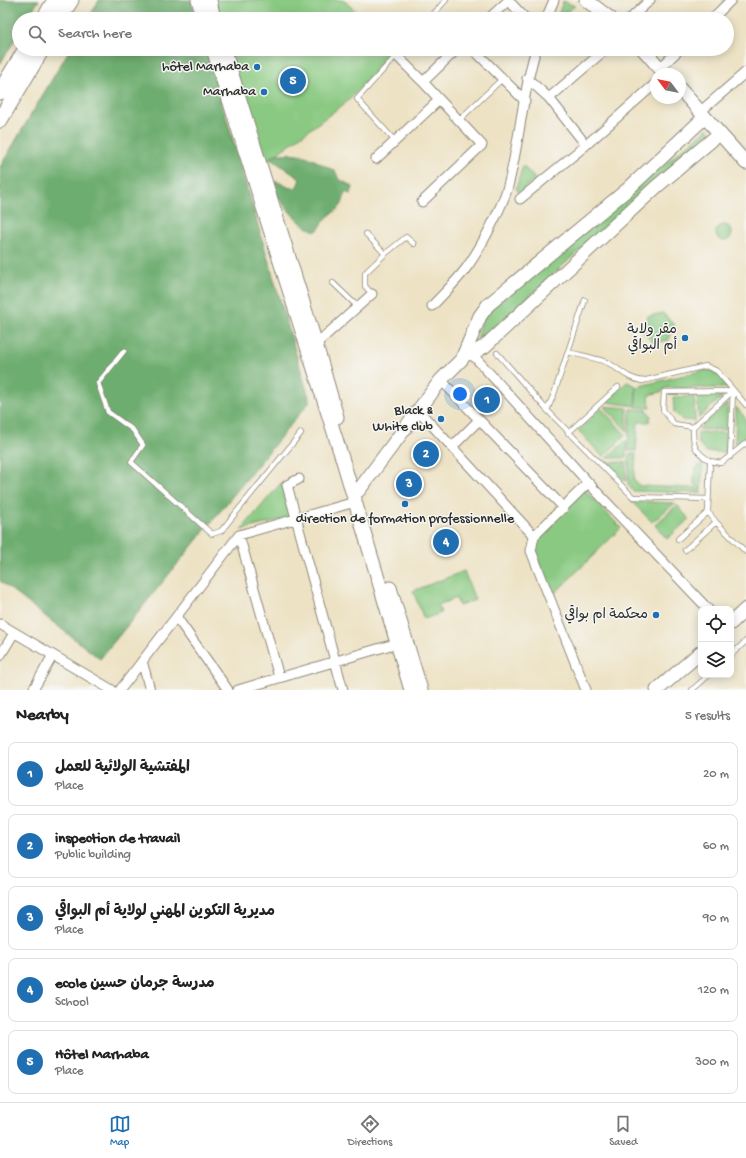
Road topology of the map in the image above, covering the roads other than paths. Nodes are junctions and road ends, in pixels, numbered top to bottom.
1 (55, 0) edge
2 (71, 0) edge
3 (198, 0) edge
4 (210, 0) edge
5 (446, 0) edge
6 (509, 0) edge
7 (554, 0) edge
8 (586, 0) edge
9 (650, 0) edge
10 (731, 0) edge
11 (48, 12) edge
12 (64, 12) edge
13 (202, 12) edge
14 (213, 12) edge
15 (435, 12) edge
16 (496, 12) edge
17 (520, 12) edge
18 (549, 12) edge
19 (602, 12) edge
20 (637, 12) edge
21 (719, 12) edge
22 (22, 56) edge
23 (38, 56) edge
24 (215, 56) edge
25 (226, 56) edge
26 (395, 56) edge
27 (402, 56) edge
28 (450, 56) edge
29 (480, 56) edge
30 (534, 56) edge
31 (598, 56) edge
32 (649, 56) edge
33 (675, 56) edge
34 (660, 68) edge
35 (665, 68) edge
36 (746, 72) edge
37 (527, 78) junction
38 (502, 79) junction
39 (423, 82) junction
40 (650, 87) edge
41 (0, 92) edge
42 (686, 96) edge
43 (549, 98) junction
44 (439, 100) junction
45 (525, 101) junction
46 (703, 114) junction
47 (0, 120) edge
48 (459, 120) junction
49 (719, 134) junction
50 (395, 141) junction
51 (586, 145) junction
52 (376, 159) dead end
53 (746, 163) edge
54 (520, 199) dead end
55 (422, 202) dead end
56 (366, 234) dead end
57 (414, 244) dead end
58 (385, 254) junction
59 (333, 283) dead end
60 (372, 294) joint
61 (585, 300) dead end
62 (357, 306) junction
63 (432, 306) dead end
64 (316, 344) junction
65 (124, 351) dead end
66 (497, 352) dead end
67 (568, 352) junction
68 (467, 356) junction
69 (441, 380) junction
70 (618, 387) dead end
71 (733, 391) junction
72 (746, 405) edge
73 (418, 410) junction
74 (547, 410) junction
75 (480, 420) junction
76 (693, 427) junction
77 (301, 433) dead end
78 (568, 433) junction
79 (746, 443) edge
80 (452, 447) junction
81 (730, 457) junction
82 (710, 461) junction
83 (299, 479) dead end
84 (588, 483) junction
85 (357, 496) junction
86 (708, 499) junction
87 (564, 508) junction
88 (708, 512) junction
89 (296, 518) junction
90 (716, 522) junction
91 (239, 535) junction
92 (534, 536) junction
93 (678, 539) dead end
94 (684, 550) dead end
95 (746, 552) edge
96 (705, 606) edge
97 (746, 609) edge
98 (177, 618) junction
99 (734, 621) edge
100 (0, 624) edge
101 (14, 633) junction
102 (746, 641) edge
103 (402, 642) junction
104 (734, 652) edge
105 (53, 655) junction
106 (698, 655) edge
107 (0, 656) edge
108 (334, 660) junction
109 (142, 661) junction
110 (279, 677) junction
111 (706, 678) edge
112 (33, 690) edge
113 (112, 690) edge
114 (120, 690) edge
115 (150, 690) edge
116 (228, 690) edge
117 (238, 690) edge
118 (343, 690) edge
119 (411, 690) edge
120 (421, 690) edge
121 (586, 690) edge
122 (657, 690) edge
123 (692, 690) edge

1 - 11 main road
2 - 12 main road
3 - 13 main road
4 - 14 main road
5 - 15 lane
6 - 16 street
6 - 17 street
7 - 18 street
8 - 19 main road
9 - 20 street
10 - 21 street
22 - 41 main road
23 - 47 main road
24 - 85 main road
25 - 64 main road
26 - 50 lane
27 - 39 street
28 - 39 street
29 - 38 street
30 - 37 street
31 - 43 street
32 - 34 main road
33 - 35 street
36 - 46 street
37 - 43 street
37 - 45 street
38 - 45 street
38 - 48 lane
39 - 44 street
40 - 51 street
42 - 46 main road
43 - 51 street
44 - 48 street
44 - 50 street
45 - 63 street
46 - 49 main road
46 - 68 main road
48 - 55 street
49 - 53 main road
49 - 68 main road
50 - 52 street
51 - 54 street
56 - 58 lane
57 - 58 lane
58 - 60 lane
59 - 62 lane
60 - 62 street
61 - 67 lane
62 - 64 street
64 - 85 main road
65 - 77 lane
66 - 74 lane
67 - 71 lane
67 - 74 lane
68 - 69 main road
68 - 84 street
69 - 73 main road
69 - 75 street
70 - 78 lane
71 - 72 lane
71 - 76 lane
71 - 76 lane
71 - 81 lane
73 - 80 street
73 - 85 main road
74 - 78 lane
75 - 80 street
75 - 87 street
76 - 82 lane
78 - 86 lane
79 - 81 lane
80 - 92 street
81 - 82 lane
82 - 86 lane
83 - 89 street
84 - 87 street
84 - 96 street
85 - 89 street
85 - 103 main road
86 - 88 lane
87 - 92 street
88 - 90 lane
88 - 93 lane
89 - 91 street
89 - 108 street
90 - 94 lane
90 - 95 lane
91 - 98 street
91 - 110 street
92 - 121 street
97 - 99 main road
98 - 109 street
98 - 116 street
100 - 101 street
101 - 105 street
101 - 107 street
102 - 104 lane
103 - 108 street
103 - 119 main road
103 - 120 main road
105 - 112 street
105 - 113 street
106 - 122 main road
108 - 110 street
108 - 118 street
109 - 114 street
109 - 115 street
110 - 117 street
111 - 123 lane

